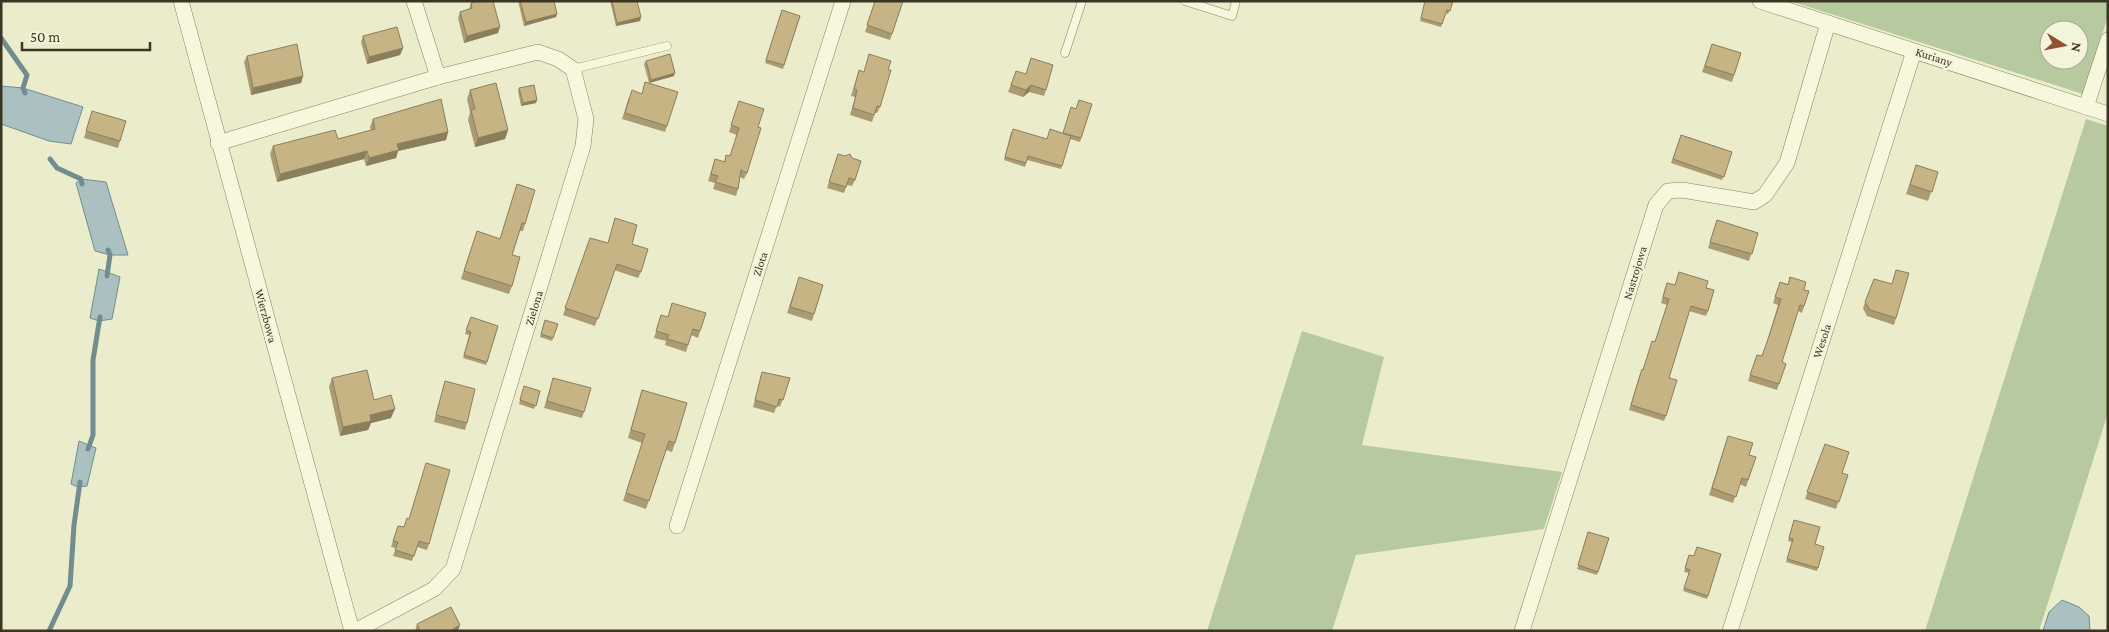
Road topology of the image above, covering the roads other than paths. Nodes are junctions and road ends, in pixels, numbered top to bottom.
1 (181, 1) edge
2 (414, 1) edge
3 (843, 1) edge
4 (1082, 1) edge
5 (1185, 1) edge
6 (1236, 1) edge
7 (1760, 1) edge
8 (1828, 23) junction
9 (2108, 40) edge
10 (667, 46) dead end
11 (1914, 51) junction
12 (1066, 54) dead end
13 (573, 70) junction
14 (438, 77) junction
15 (2086, 107) junction
16 (2108, 114) edge
17 (218, 143) junction
18 (677, 526) dead end
19 (354, 631) edge
20 (1522, 631) edge
21 (1730, 631) edge

1 - 17 street, Wierzbowa
2 - 14 street
3 - 18 street, Złota
4 - 12 lane
5 - 6 lane
7 - 8 street, Kuriany
8 - 11 street, Kuriany
8 - 20 street, Nastrojowa
9 - 15 street
10 - 13 lane
11 - 15 street, Kuriany
11 - 21 street, Wesoła
13 - 14 street
13 - 19 street, Zielona
14 - 17 street
15 - 16 street, Kuriany
17 - 19 street, Wierzbowa

